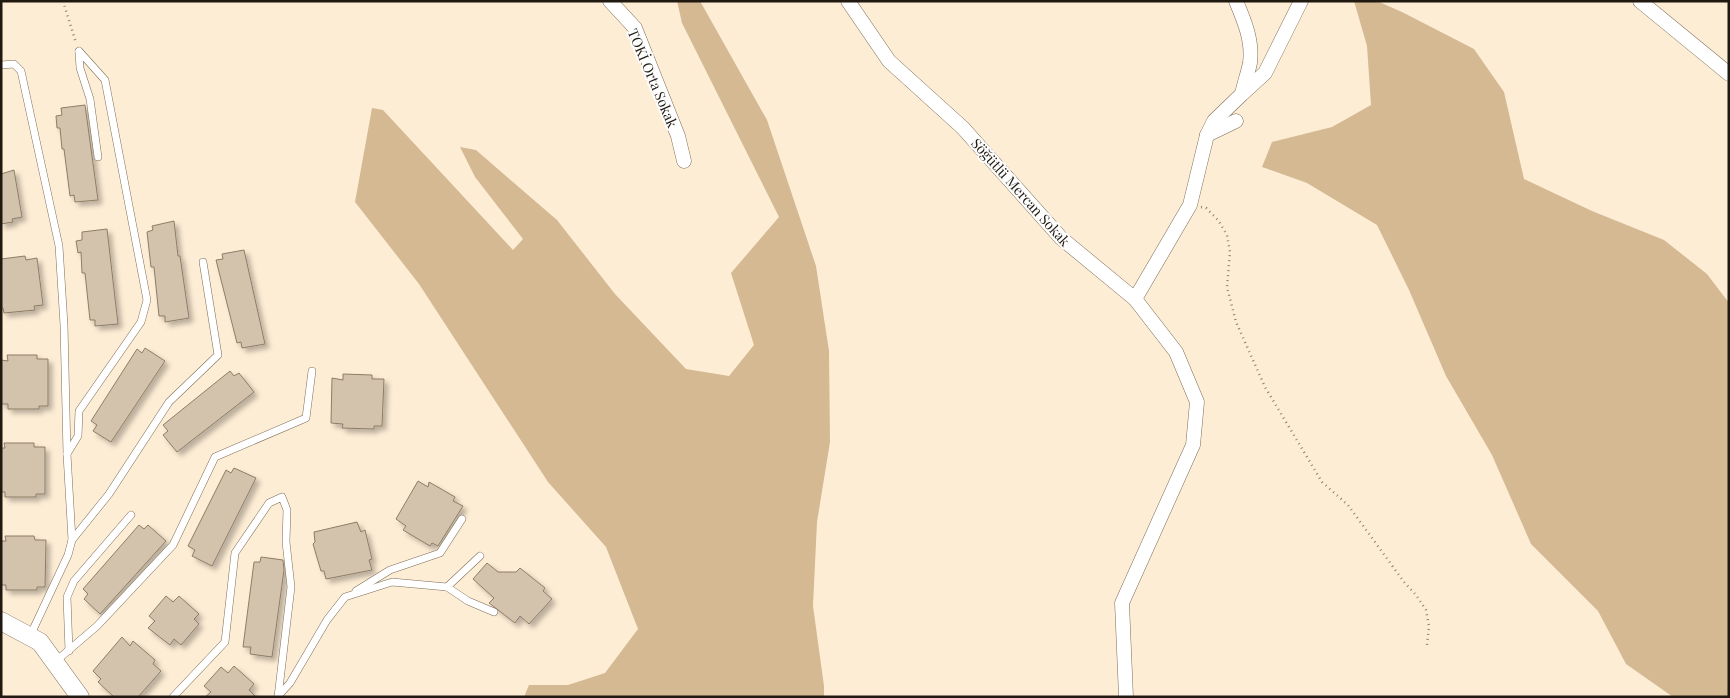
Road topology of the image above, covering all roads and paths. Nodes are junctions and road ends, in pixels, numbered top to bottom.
1 (63, 1) edge
2 (610, 1) edge
3 (848, 1) edge
4 (1236, 1) edge
5 (1301, 1) edge
6 (1640, 1) edge
7 (79, 51) junction
8 (1, 65) edge
9 (1729, 74) edge
10 (1242, 94) junction
11 (1236, 121) dead end
12 (1207, 135) junction
13 (98, 157) dead end
14 (684, 161) dead end
15 (1190, 205) junction
16 (203, 262) dead end
17 (1135, 299) junction
18 (312, 371) dead end
19 (67, 454) junction
20 (130, 515) dead end
21 (462, 519) dead end
22 (72, 540) junction
23 (480, 556) dead end
24 (447, 588) junction
25 (344, 597) junction
26 (494, 612) dead end
27 (1, 621) edge
28 (29, 636) junction
29 (1427, 645) dead end
30 (62, 656) junction
31 (80, 697) edge
32 (173, 697) edge
33 (278, 697) edge
34 (1126, 697) edge

1 - 7 path
2 - 14 street, TOKİ Orta Sokak
3 - 17 street, Söğütlü Mercan Sokak
4 - 10 street
5 - 10 street
6 - 9 street
7 - 13 lane
7 - 19 lane
8 - 19 lane
10 - 12 street
11 - 12 street
12 - 15 street
15 - 17 street
15 - 29 path
16 - 22 lane
17 - 34 street, Söğütlü Mercan Sokak
18 - 30 lane
19 - 22 lane
20 - 30 lane
21 - 25 lane
22 - 28 lane
23 - 24 lane
24 - 25 lane
24 - 26 lane
25 - 33 lane
27 - 28 street
28 - 30 street
30 - 31 street
32 - 33 lane

